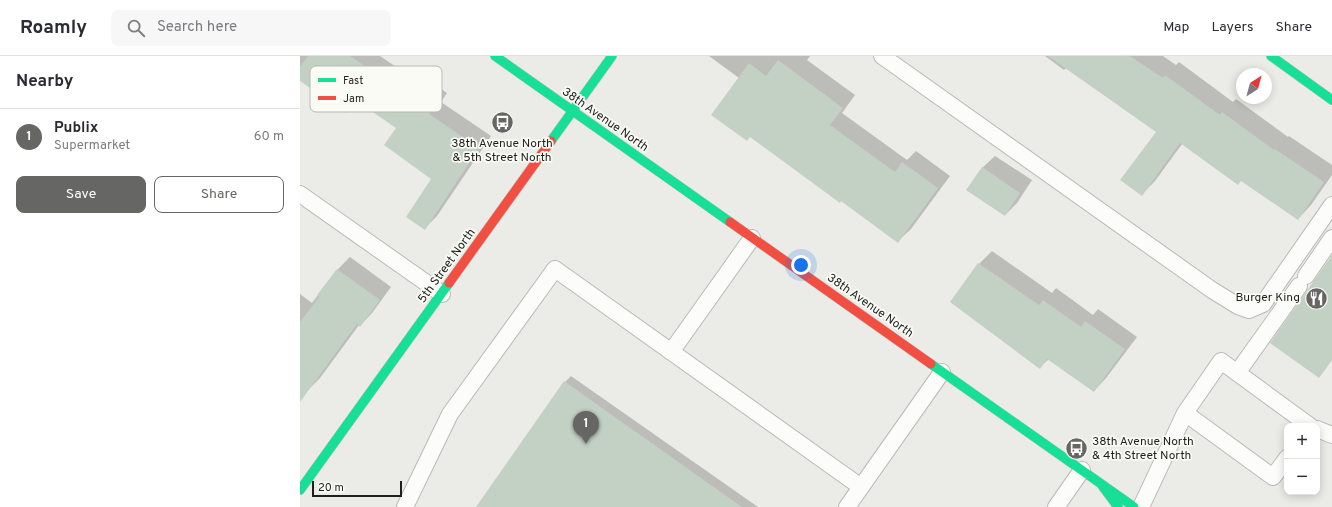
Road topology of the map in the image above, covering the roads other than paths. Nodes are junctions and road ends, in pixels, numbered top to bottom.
1 (495, 56) edge
2 (612, 56) edge
3 (882, 56) edge
4 (1271, 56) edge
5 (1332, 100) edge
6 (573, 112) junction
7 (300, 194) edge
8 (1332, 205) edge
9 (752, 238) junction
10 (1332, 238) edge
11 (442, 294) junction
12 (671, 352) junction
13 (942, 372) junction
14 (1237, 373) junction
15 (1185, 413) junction
16 (1306, 423) edge
17 (1320, 430) edge
18 (1332, 435) edge
19 (1286, 459) edge
20 (1082, 470) junction
21 (1102, 484) junction
22 (861, 487) junction
23 (300, 490) edge
24 (405, 507) edge
25 (847, 507) edge
26 (1056, 507) edge
27 (1118, 507) edge
28 (1134, 507) edge
29 (1141, 507) edge

1 - 6 main road, 38th Avenue North
2 - 6 main road, 5th Street North
3 - 8 lane
4 - 5 main road
6 - 9 main road, 38th Avenue North
6 - 11 main road, 5th Street North
7 - 11 lane
9 - 12 lane
9 - 13 main road, 38th Avenue North
10 - 14 lane
11 - 23 main road, 5th Street North
12 - 22 lane
12 - 24 lane
13 - 20 main road, 38th Avenue North
13 - 22 lane
14 - 15 lane
14 - 16 lane
15 - 19 lane
15 - 29 lane
17 - 18 lane
20 - 21 main road, 38th Avenue North
20 - 26 lane
21 - 27 main road
21 - 28 main road, 38th Avenue North
22 - 25 lane

